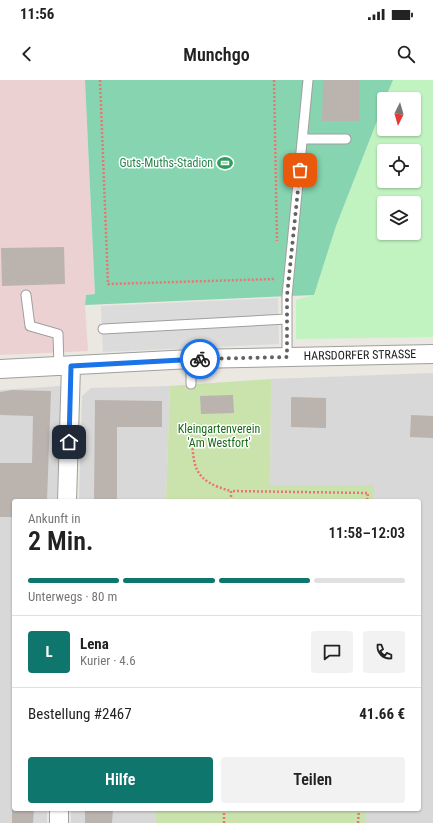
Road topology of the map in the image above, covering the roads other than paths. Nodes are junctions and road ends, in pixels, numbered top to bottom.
1 (308, 80) edge
2 (303, 139) junction
3 (346, 139) dead end
4 (26, 295) dead end
5 (287, 319) junction
6 (103, 329) dead end
7 (433, 354) edge
8 (287, 357) junction
9 (191, 359) junction
10 (65, 366) junction
11 (0, 369) edge
12 (191, 384) dead end
13 (68, 499) edge
14 (59, 811) edge
15 (59, 823) edge

1 - 2 lane
2 - 3 lane
2 - 5 lane
4 - 10 lane
5 - 6 lane
5 - 8 lane
7 - 8 street, HARSDORFER STRASSE
8 - 9 street, HARSDORFER STRASSE
9 - 10 street, HARSDORFER STRASSE
9 - 12 lane
10 - 11 street, HARSDORFER STRASSE
10 - 13 street
14 - 15 street

